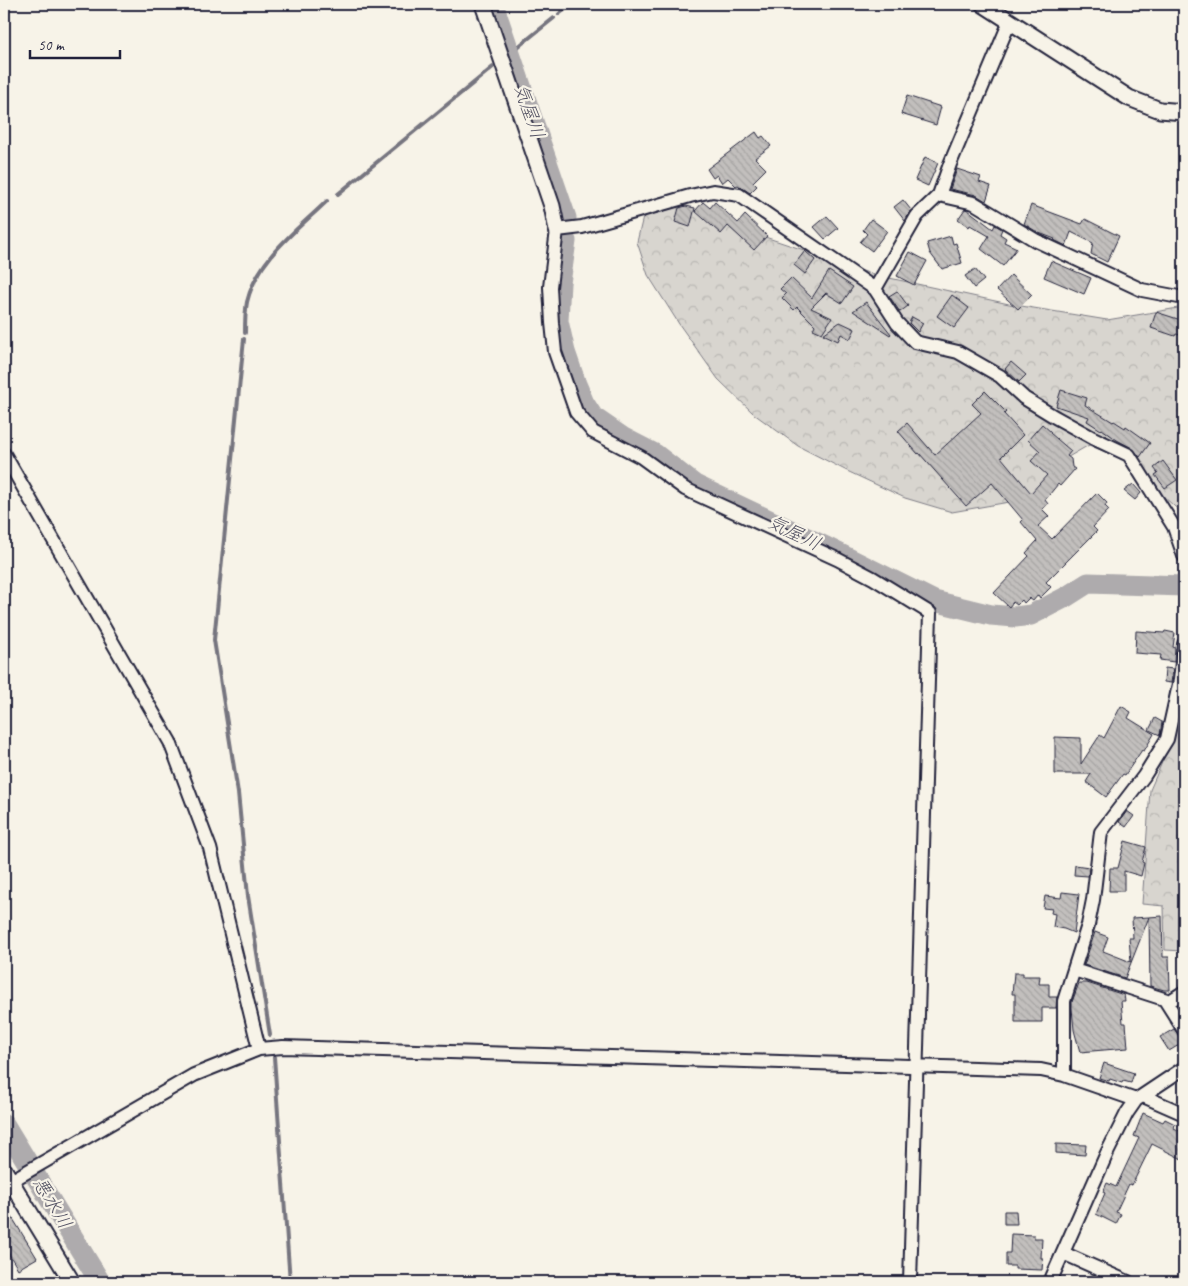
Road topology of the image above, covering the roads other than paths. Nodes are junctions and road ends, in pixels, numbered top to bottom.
1 (483, 4) edge
2 (983, 4) edge
3 (1010, 21) junction
4 (1184, 112) edge
5 (939, 195) junction
6 (558, 230) junction
7 (875, 289) junction
8 (1184, 298) edge
9 (4, 454) edge
10 (1184, 556) edge
11 (1184, 644) edge
12 (1182, 680) edge
13 (1074, 970) junction
14 (1184, 992) edge
15 (1165, 1000) junction
16 (1184, 1030) edge
17 (259, 1049) junction
18 (918, 1066) junction
19 (1184, 1068) edge
20 (1064, 1075) junction
21 (1140, 1098) junction
22 (1184, 1114) edge
23 (8, 1178) edge
24 (1063, 1253) junction
25 (72, 1282) edge
26 (910, 1282) edge
27 (1050, 1282) edge
28 (1128, 1282) edge

1 - 6 street
2 - 3 street
3 - 4 street
3 - 5 street
5 - 7 street
5 - 8 street
6 - 7 street
6 - 18 street
7 - 10 street
9 - 17 street
11 - 12 street
12 - 13 street
13 - 15 street
13 - 20 street
14 - 15 street
15 - 16 street
17 - 18 street
17 - 23 street
18 - 20 street
18 - 26 street
19 - 21 street
20 - 21 street
21 - 22 street
21 - 24 street
23 - 25 street
24 - 27 street
24 - 28 street

